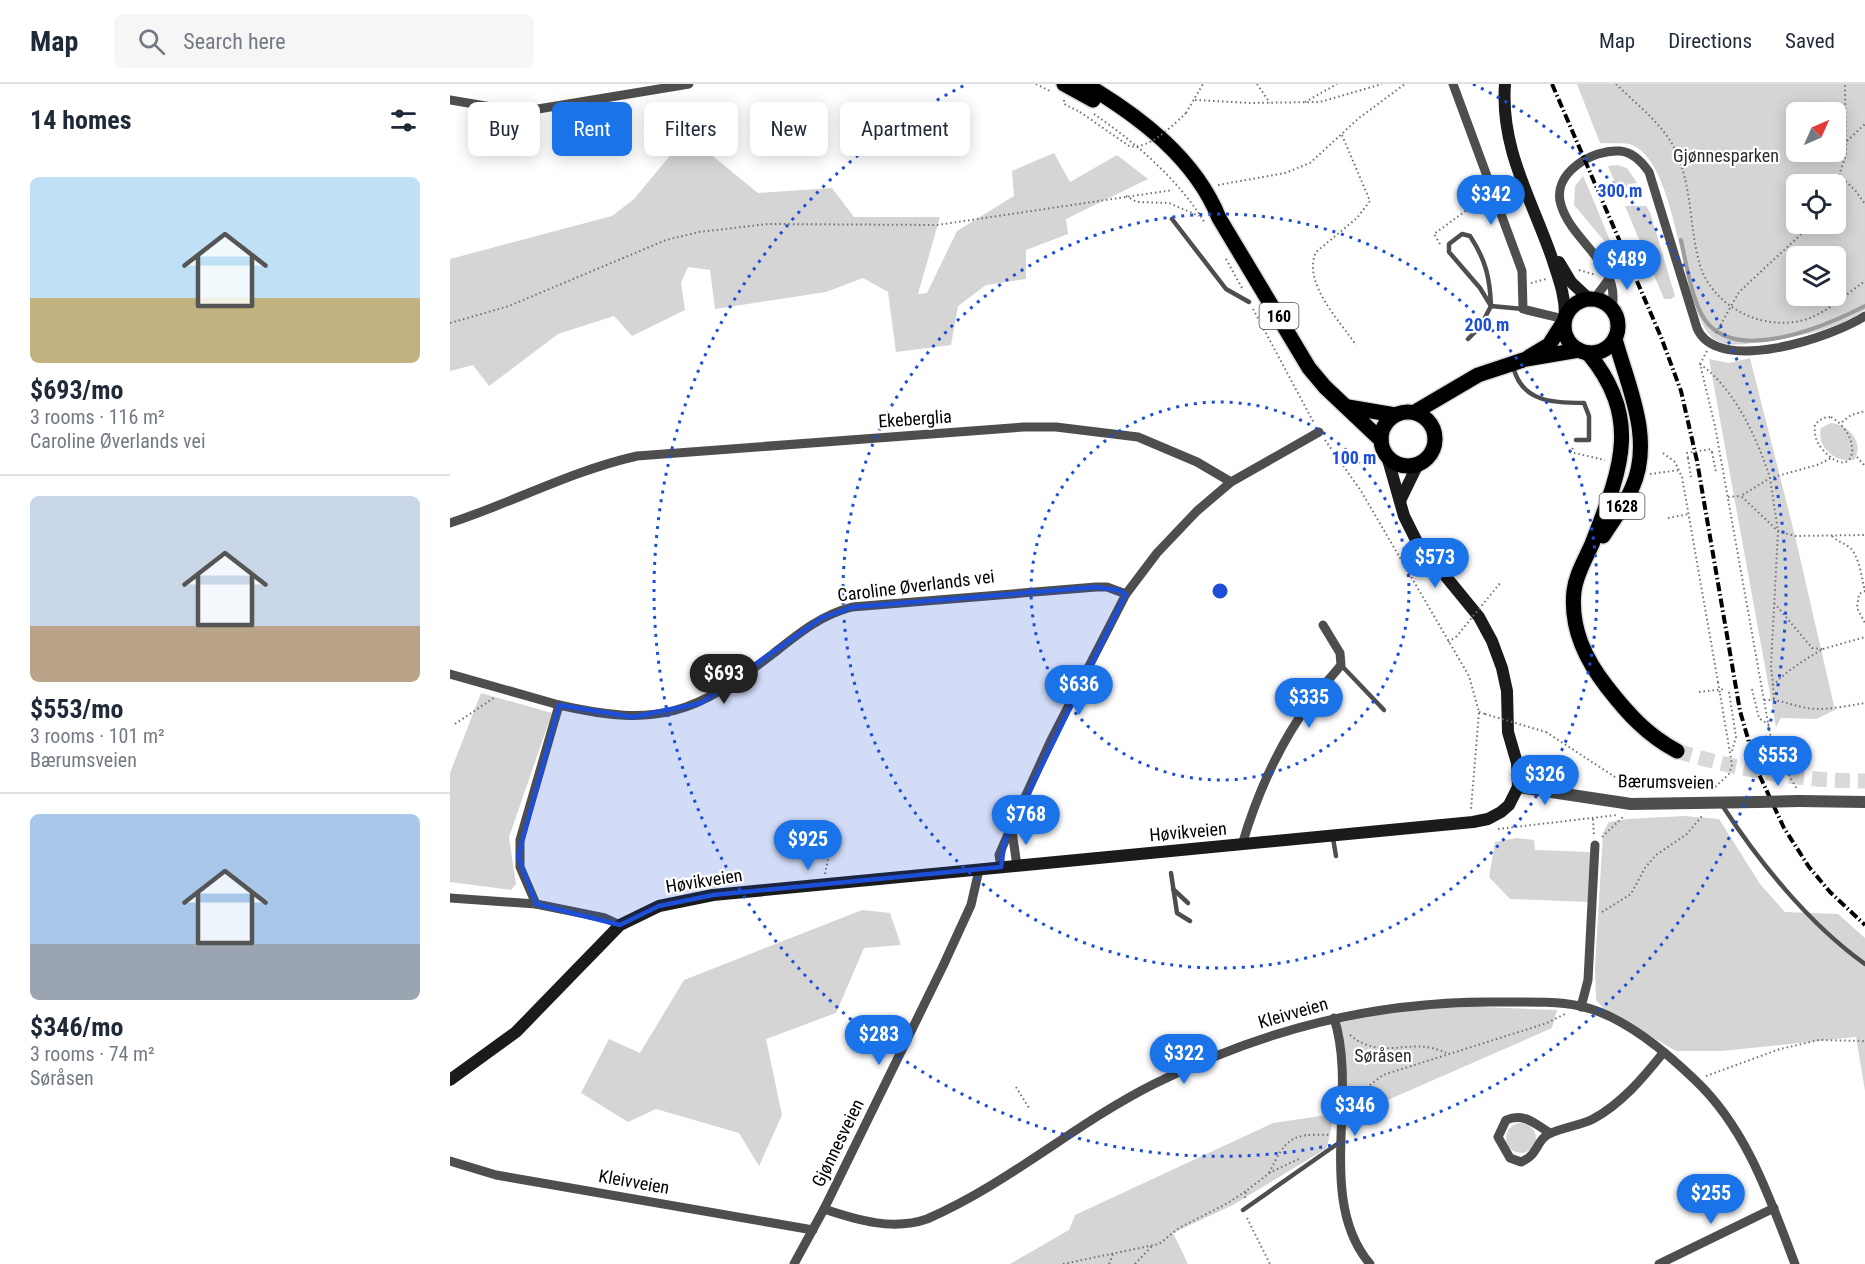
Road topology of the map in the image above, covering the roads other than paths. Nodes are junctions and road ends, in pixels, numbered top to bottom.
1 (689, 84) edge
2 (1085, 84) edge
3 (1453, 84) edge
4 (1504, 84) edge
5 (1059, 88) edge
6 (450, 100) edge
7 (1172, 219) dead end
8 (1213, 222) junction
9 (1547, 243) junction
10 (1608, 279) junction
11 (1592, 298) junction
12 (1249, 302) road end
13 (1491, 306) junction
14 (1522, 309) junction
15 (1612, 309) junction
16 (1865, 316) edge
17 (1564, 319) junction
18 (1468, 339) dead end
19 (1615, 339) junction
20 (1583, 352) junction
21 (1519, 361) junction
22 (1447, 394) junction
23 (1348, 407) junction
24 (1414, 412) junction
25 (1395, 415) junction
26 (1432, 427) junction
27 (1319, 432) road end
28 (1381, 440) junction
29 (1576, 440) road end
30 (1387, 456) junction
31 (1418, 464) junction
32 (1231, 482) junction
33 (1400, 501) junction
34 (450, 523) edge
35 (1588, 554) junction
36 (1126, 594) junction
37 (1323, 625) dead end
38 (1341, 665) junction
39 (450, 674) edge
40 (559, 705) junction
41 (1384, 710) dead end
42 (1677, 751) tunnel mouth
43 (1518, 773) junction
44 (1518, 787) junction
45 (1576, 794) junction
46 (1716, 798) junction
47 (1865, 802) edge
48 (1012, 829) junction
49 (1333, 836) junction
50 (1595, 842) road end
51 (1242, 845) junction
52 (1336, 856) dead end
53 (1017, 866) junction
54 (1001, 867) junction
55 (979, 870) junction
56 (1171, 873) dead end
57 (1173, 889) junction
58 (450, 898) edge
59 (1188, 903) dead end
60 (536, 904) junction
61 (1190, 921) dead end
62 (620, 925) junction
63 (1865, 964) edge
64 (1581, 1006) junction
65 (1335, 1021) junction
66 (1663, 1053) junction
67 (450, 1080) edge
68 (1550, 1133) junction
69 (1342, 1141) junction
70 (450, 1161) edge
71 (1774, 1208) junction
72 (824, 1209) junction
73 (1243, 1210) road end
74 (813, 1230) junction
75 (794, 1264) edge
76 (1370, 1264) edge
77 (1659, 1264) edge
78 (1795, 1264) edge

1 - 6 street
2 - 8 main road, 160
3 - 14 street
4 - 9 main road, 1628
5 - 8 main road, 160
7 - 12 lane
8 - 23 main road, 160
9 - 11 main road, 1628
9 - 17 main road, 1628
10 - 11 street
10 - 15 street
10 - 16 street
11 - 15 main road, 1628
11 - 17 main road
13 - 13 lane
13 - 14 lane
13 - 18 lane
14 - 17 street
15 - 19 main road, 1628
17 - 20 main road, 1628
17 - 21 main road
19 - 20 main road
19 - 35 main road, 1628
20 - 21 main road
20 - 35 main road, 1628
21 - 22 main road
21 - 29 lane
22 - 24 main road
22 - 26 main road
23 - 25 main road
23 - 28 main road, 160
24 - 25 main road
24 - 26 main road
25 - 28 main road
26 - 31 main road
27 - 32 street
28 - 30 main road, 160
30 - 31 main road
30 - 33 main road
31 - 33 main road
32 - 34 street, Ekeberglia
32 - 36 street
33 - 43 main road
35 - 42 main road
36 - 40 street, Caroline Øverlands vei
36 - 48 street
37 - 38 street
38 - 41 lane
38 - 51 street, Høvikveien
39 - 40 street, Caroline Øverlands vei
40 - 60 street
43 - 44 main road
43 - 45 street, Bærumsveien
44 - 45 street, Bærumsveien
44 - 49 main road, Høvikveien
45 - 46 street, Bærumsveien
46 - 47 street, Bærumsveien, bridge
46 - 63 lane
48 - 53 street
48 - 54 street
49 - 51 main road, Høvikveien
49 - 52 lane
50 - 64 street
51 - 53 main road, Høvikveien
53 - 54 main road, Høvikveien
54 - 55 main road, Høvikveien
55 - 62 main road, Høvikveien
55 - 72 street, Gjønnesveien
56 - 57 lane
57 - 59 lane
57 - 61 lane
58 - 60 street
60 - 62 street
62 - 67 main road, Høvikveien
64 - 65 street, Kleivveien
64 - 66 street, Kleivveien
65 - 69 street
65 - 72 street, Kleivveien
66 - 68 street
66 - 71 street, Kleivveien
68 - 68 street
69 - 73 lane
69 - 76 street
70 - 74 street, Kleivveien
71 - 77 street
71 - 78 street, Kleivveien
72 - 74 street, Gjønnesveien
74 - 75 street, Gjønnesveien

